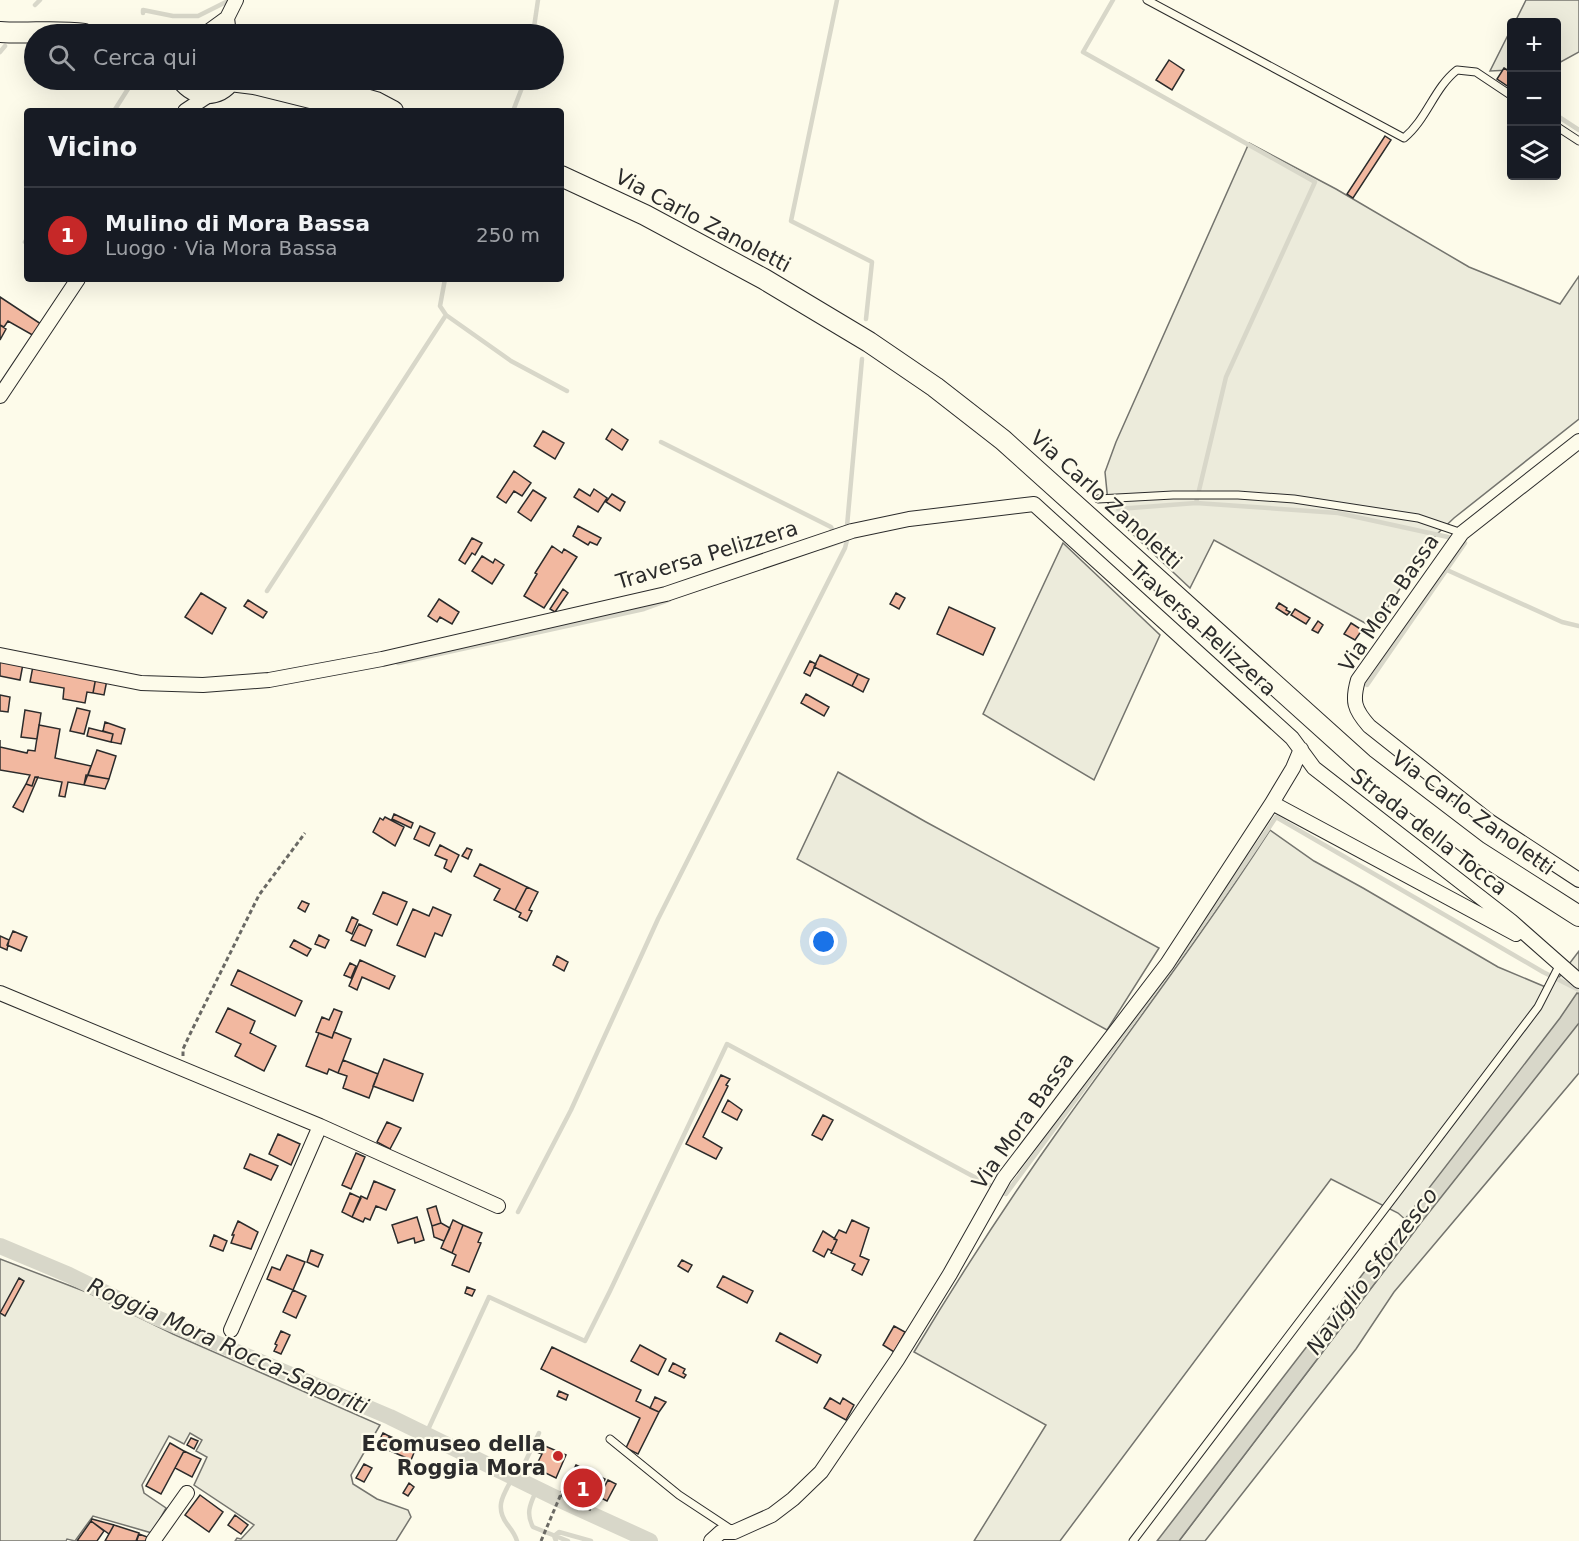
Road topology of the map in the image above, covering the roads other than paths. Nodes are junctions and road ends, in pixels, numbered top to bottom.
1 (236, 0) edge
2 (1147, 0) edge
3 (227, 18) junction
4 (219, 24) edge
5 (228, 24) edge
6 (0, 32) edge
7 (24, 34) edge
8 (183, 90) edge
9 (194, 90) edge
10 (218, 90) edge
11 (278, 90) edge
12 (335, 90) edge
13 (212, 93) junction
14 (1507, 93) edge
15 (185, 108) edge
16 (190, 108) edge
17 (351, 108) edge
18 (387, 108) edge
19 (1561, 129) edge
20 (1579, 141) edge
21 (564, 177) edge
22 (76, 282) edge
23 (0, 396) edge
24 (1579, 441) edge
25 (1098, 499) dead end
26 (1458, 538) junction
27 (0, 655) edge
28 (1301, 749) junction
29 (1272, 803) junction
30 (1579, 880) edge
31 (1579, 916) edge
32 (1536, 945) junction
33 (1558, 969) junction
34 (1579, 981) edge
35 (0, 993) edge
36 (320, 1126) junction
37 (498, 1206) dead end
38 (231, 1330) dead end
39 (610, 1439) dead end
40 (187, 1493) dead end
41 (734, 1532) junction
42 (153, 1541) edge
43 (711, 1541) edge
44 (1133, 1541) edge

1 - 3 street
2 - 14 lane
3 - 4 street
3 - 5 street
6 - 7 main road
8 - 15 street
9 - 13 main road
10 - 13 main road
11 - 17 main road
12 - 18 main road
13 - 16 street
19 - 20 lane
21 - 31 main road, Via Carlo Zanoletti
22 - 23 street
24 - 26 street, Via Mora Bassa
25 - 26 lane
26 - 30 street, Via Mora Bassa
27 - 28 street, Traversa Pelizzera
28 - 29 street, Via Mora Bassa
28 - 32 street, Strada della Tocca
29 - 32 street, Strada della Tocca
29 - 41 street, Via Mora Bassa
32 - 33 street, Strada della Tocca
33 - 34 street, Strada della Tocca
33 - 44 lane
35 - 36 street
36 - 37 street
36 - 38 street
39 - 41 lane
40 - 42 street
41 - 43 street, Via Mora Bassa

